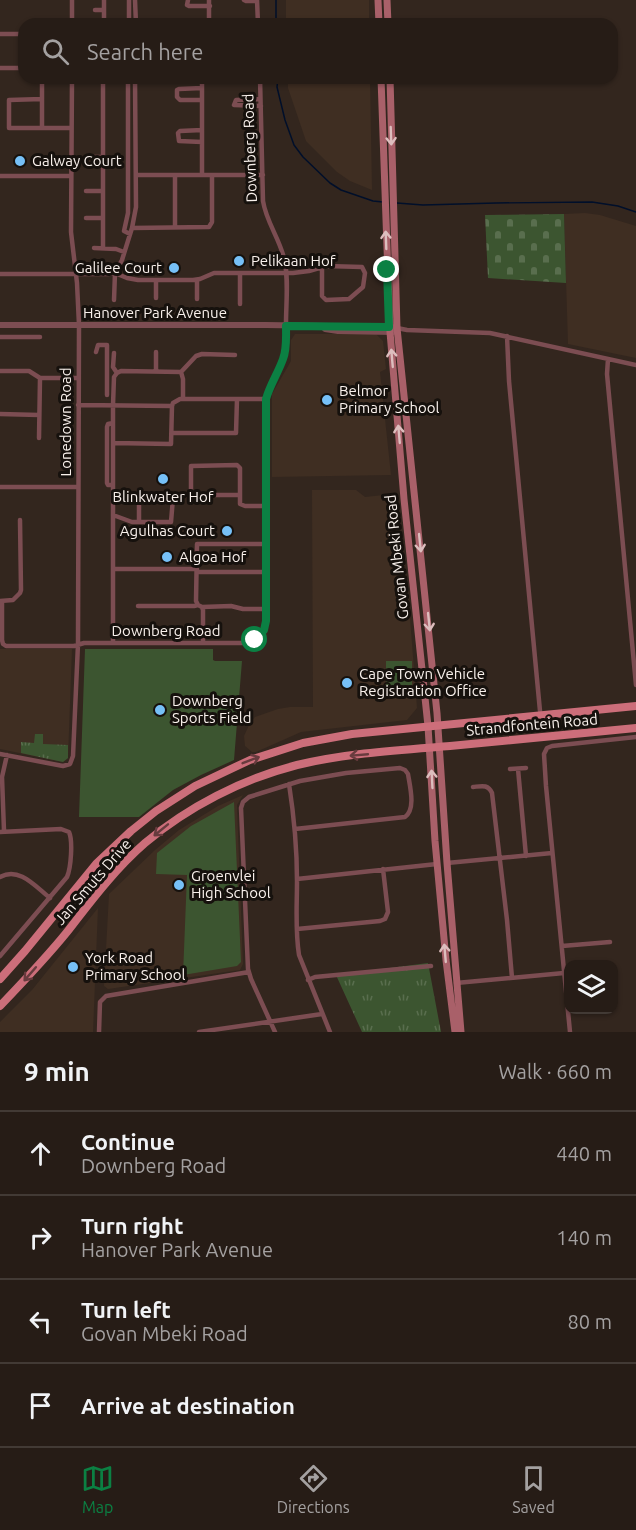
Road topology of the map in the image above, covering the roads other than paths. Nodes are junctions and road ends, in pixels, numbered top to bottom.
1 (72, 0) edge
2 (104, 0) edge
3 (129, 0) edge
4 (135, 0) edge
5 (188, 0) edge
6 (244, 0) edge
7 (378, 0) edge
8 (387, 0) edge
9 (257, 1) edge
10 (209, 3) edge
11 (95, 10) dead end
12 (104, 10) junction
13 (72, 18) edge
14 (104, 18) edge
15 (129, 18) edge
16 (136, 18) edge
17 (258, 18) edge
18 (379, 18) edge
19 (388, 18) edge
20 (0, 34) edge
21 (18, 34) edge
22 (0, 68) edge
23 (18, 68) edge
24 (42, 84) edge
25 (72, 84) edge
26 (103, 84) edge
27 (128, 84) edge
28 (135, 84) edge
29 (202, 84) edge
30 (260, 84) edge
31 (381, 84) edge
32 (390, 84) edge
33 (202, 88) junction
34 (42, 99) junction
35 (260, 99) junction
36 (202, 100) junction
37 (94, 102) dead end
38 (103, 102) junction
39 (0, 105) edge
40 (8, 105) junction
41 (261, 106) junction
42 (42, 128) junction
43 (72, 128) junction
44 (94, 129) dead end
45 (103, 129) junction
46 (202, 130) junction
47 (202, 142) junction
48 (93, 157) dead end
49 (103, 157) junction
50 (136, 175) junction
51 (174, 175) junction
52 (202, 175) junction
53 (212, 175) junction
54 (263, 175) junction
55 (0, 176) edge
56 (71, 176) junction
57 (86, 191) dead end
58 (103, 191) junction
59 (390, 199) junction
60 (86, 218) dead end
61 (103, 218) junction
62 (175, 227) junction
63 (132, 228) junction
64 (130, 234) junction
65 (94, 248) dead end
66 (103, 248) junction
67 (124, 252) junction
68 (322, 267) junction
69 (286, 272) junction
70 (115, 273) junction
71 (240, 273) junction
72 (0, 274) edge
73 (76, 274) junction
74 (156, 280) junction
75 (197, 280) junction
76 (156, 298) dead end
77 (197, 299) dead end
78 (114, 300) dead end
79 (240, 304) dead end
80 (0, 325) edge
81 (13, 325) junction
82 (79, 325) junction
83 (286, 326) junction
84 (393, 330) junction
85 (507, 336) junction
86 (0, 337) edge
87 (12, 337) junction
88 (40, 337) dead end
89 (96, 352) dead end
90 (156, 352) dead end
91 (114, 353) dead end
92 (235, 355) dead end
93 (608, 359) junction
94 (636, 365) edge
95 (0, 371) edge
96 (156, 371) junction
97 (181, 372) junction
98 (117, 373) junction
99 (40, 378) junction
100 (78, 378) junction
101 (107, 383) junction
102 (114, 383) junction
103 (107, 394) dead end
104 (183, 399) junction
105 (237, 399) junction
106 (266, 399) junction
107 (78, 405) junction
108 (113, 405) junction
109 (172, 406) junction
110 (0, 414) edge
111 (39, 415) junction
112 (113, 423) junction
113 (172, 433) junction
114 (39, 438) dead end
115 (113, 443) junction
116 (113, 485) junction
117 (0, 487) edge
118 (78, 487) junction
119 (139, 490) dead end
120 (192, 494) junction
121 (240, 495) junction
122 (266, 506) junction
123 (113, 515) junction
124 (20, 520) dead end
125 (139, 522) junction
126 (266, 544) junction
127 (113, 569) junction
128 (197, 570) junction
129 (265, 572) junction
130 (1, 601) edge
131 (138, 606) dead end
132 (200, 606) junction
133 (266, 609) junction
134 (113, 643) junction
135 (203, 643) junction
136 (78, 644) junction
137 (636, 685) edge
138 (636, 706) edge
139 (540, 711) dead end
140 (438, 725) junction
141 (428, 726) junction
142 (636, 728) edge
143 (636, 737) edge
144 (440, 747) junction
145 (430, 748) junction
146 (0, 754) edge
147 (7, 755) junction
148 (526, 768) dead end
149 (518, 769) junction
150 (510, 770) dead end
151 (1, 777) edge
152 (289, 784) junction
153 (473, 787) dead end
154 (296, 829) junction
155 (2, 832) edge
156 (552, 853) junction
157 (526, 856) junction
158 (500, 858) junction
159 (447, 863) junction
160 (437, 864) junction
161 (383, 869) junction
162 (0, 877) edge
163 (297, 879) junction
164 (50, 898) junction
165 (297, 929) junction
166 (610, 942) dead end
167 (562, 946) junction
168 (0, 956) edge
169 (431, 966) dead end
170 (249, 972) junction
171 (564, 973) joint
172 (512, 978) junction
173 (0, 979) edge
174 (308, 980) junction
175 (456, 984) junction
176 (0, 1006) edge
177 (322, 1014) junction
178 (568, 1014) edge
179 (270, 1021) junction
180 (218, 1030) edge
181 (99, 1032) edge
182 (199, 1032) edge
183 (275, 1032) edge
184 (330, 1032) edge
185 (454, 1032) edge
186 (461, 1032) edge
187 (570, 1032) edge

1 - 13 street
2 - 12 street
3 - 15 street
4 - 16 street
5 - 10 street
6 - 9 street
7 - 18 main road
8 - 19 main road
9 - 17 street
11 - 12 street
12 - 14 street
20 - 21 street
22 - 23 street
24 - 34 street
25 - 43 street, Lonedown Road
26 - 38 street
27 - 64 street
28 - 50 street
29 - 33 street
30 - 35 street, Downberg Road
31 - 59 main road, Govan Mbeki Road
32 -> 59 main road, Govan Mbeki Road
33 - 36 street
33 - 36 street
34 - 40 street
34 - 42 street
35 - 41 street, Downberg Road
35 - 41 street
36 - 46 street
37 - 38 street
38 - 45 street
39 - 40 street
40 - 42 street
41 - 54 street, Downberg Road
42 - 43 street
43 - 56 street, Lonedown Road
44 - 45 street
45 - 49 street
46 - 47 street
46 - 47 street
47 - 52 street
48 - 49 street
49 - 58 street
50 - 51 street
50 - 63 street
51 - 52 street
51 - 62 street
52 - 53 street
53 - 54 street
53 - 62 street
54 - 69 street, Downberg Road
55 - 56 street
56 - 73 street, Lonedown Road
57 - 58 street
58 - 61 street
59 - 84 main road, Govan Mbeki Road
84 -> 59 main road, Govan Mbeki Road
60 - 61 street
61 - 66 street
62 - 63 street
63 - 64 street
64 - 67 street
65 - 66 street
66 - 67 street
67 - 70 street
68 - 68 street
68 - 69 street
69 - 71 street
69 - 83 street, Downberg Road
70 - 73 street
70 - 74 street
70 - 78 street
71 - 75 street
71 - 79 street
72 - 73 street
73 - 82 street, Lonedown Road
74 - 75 street
74 - 76 street
75 - 77 street
80 - 81 street, Hanover Park Avenue
81 - 82 street, Hanover Park Avenue
81 - 87 street
82 - 83 street, Hanover Park Avenue
82 - 100 street, Lonedown Road
83 - 84 street, Hanover Park Avenue
83 - 106 street, Downberg Road
84 - 85 street
84 -> 140 main road, Govan Mbeki Road
141 -> 84 main road, Govan Mbeki Road
85 - 93 street
85 - 139 street
86 - 87 street
87 - 88 street
89 - 101 street
90 - 96 street
91 - 98 street
92 - 97 street
93 - 94 street
93 - 137 street
95 - 99 street
96 - 97 street
96 - 98 street
97 - 104 street
98 - 102 street
99 - 100 street
99 - 111 street
100 - 107 street, Lonedown Road
101 - 102 street
101 - 103 street
102 - 108 street
104 - 105 street
104 - 109 street
105 - 106 street
105 - 113 street
106 - 122 street, Downberg Road
107 - 108 street
107 - 118 street, Lonedown Road
108 - 109 street
108 - 112 street
109 - 113 street
110 - 111 street
111 - 114 street
112 - 115 street
112 - 116 street
113 - 115 street
115 - 116 street
116 - 123 street
117 - 118 street
118 - 136 street, Lonedown Road
119 - 125 street
120 - 121 street
120 - 121 street
120 - 125 street
121 - 122 street
122 - 126 street, Downberg Road
123 - 125 street
123 - 127 street
124 - 130 street
126 - 128 street
126 - 129 street, Downberg Road
127 - 128 street
127 - 134 street
128 - 129 street
128 - 132 street
129 - 133 street, Downberg Road
130 - 136 street, Downberg Road
131 - 132 street
132 - 133 street
132 - 135 street
133 - 135 street, Downberg Road
134 - 135 street, Downberg Road
134 - 136 street, Downberg Road
136 - 147 street, Lonedown Road
138 - 140 main road, Strandfontein Road
140 - 141 main road, Strandfontein Road
140 - 144 main road, Govan Mbeki Road
141 - 145 main road, Govan Mbeki Road
173 -> 141 main road, Jan Smuts Drive
142 - 144 main road, Strandfontein Road
143 - 156 street
144 - 145 main road, Strandfontein Road
144 - 159 main road, Govan Mbeki Road
160 -> 145 main road, Govan Mbeki Road
145 -> 176 main road, Jan Smuts Drive
146 - 147 street
147 - 151 street
148 - 149 street
149 - 150 street
149 - 157 street
151 - 155 street
152 - 154 street
152 - 154 street
152 - 170 street
153 - 158 street
154 - 163 street
155 - 164 street
156 - 157 street
156 - 167 street
157 - 158 street
158 - 159 street
158 - 172 street
159 - 175 main road, Govan Mbeki Road
160 - 161 street
185 -> 160 main road, Govan Mbeki Road
161 - 163 street
161 - 165 street
162 - 164 street
163 - 165 street
164 - 168 street
165 - 174 street
166 - 167 street
167 - 171 street
169 - 174 street
170 - 179 street
170 - 181 street
171 - 172 street
172 - 175 street
174 - 177 street
175 - 186 main road, Govan Mbeki Road
177 - 179 street
177 - 184 street
178 - 187 street
179 - 180 street
179 - 183 street
180 - 182 street

